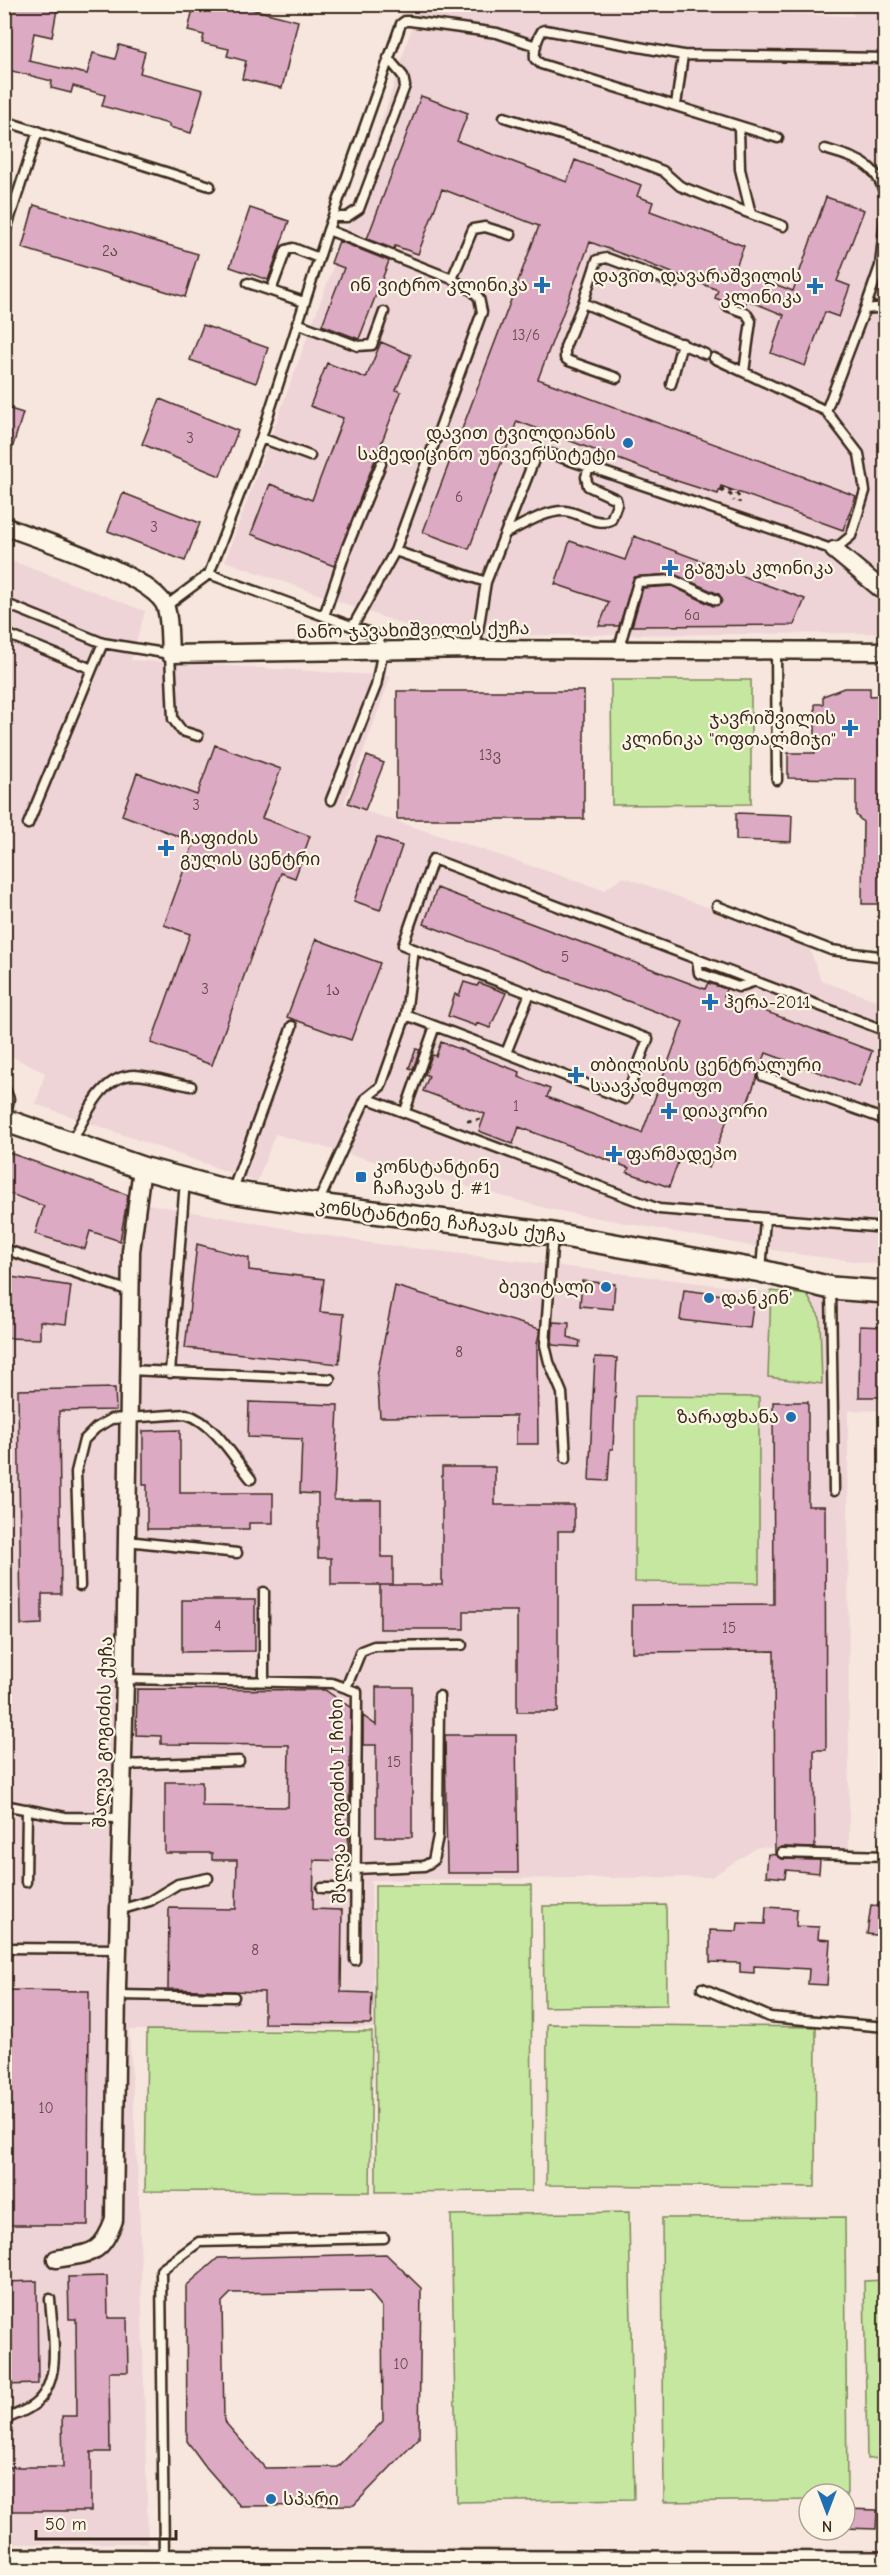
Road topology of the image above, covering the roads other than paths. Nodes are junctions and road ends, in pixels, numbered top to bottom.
1 (536, 46) junction
2 (683, 55) junction
3 (388, 58) junction
4 (885, 58) edge
5 (676, 105) junction
6 (504, 117) dead end
7 (4, 121) edge
8 (739, 128) junction
9 (38, 131) junction
10 (778, 138) dead end
11 (825, 149) dead end
12 (210, 186) dead end
13 (885, 203) edge
14 (885, 208) edge
15 (751, 213) junction
16 (333, 217) junction
17 (783, 226) dead end
18 (328, 231) junction
19 (4, 236) edge
20 (511, 236) dead end
21 (319, 258) junction
22 (452, 279) junction
23 (248, 283) dead end
24 (674, 283) dead end
25 (271, 291) junction
26 (304, 302) junction
27 (584, 303) junction
28 (727, 306) dead end
29 (885, 308) edge
30 (865, 309) junction
31 (384, 312) dead end
32 (297, 323) junction
33 (682, 343) junction
34 (705, 354) dead end
35 (714, 358) dead end
36 (744, 372) junction
37 (617, 378) dead end
38 (671, 384) dead end
39 (826, 411) junction
40 (261, 438) junction
41 (310, 456) dead end
42 (381, 464) dead end
43 (589, 467) junction
44 (4, 526) edge
45 (506, 533) junction
46 (834, 550) junction
47 (395, 551) junction
48 (209, 574) junction
49 (486, 582) junction
50 (885, 593) edge
51 (716, 600) dead end
52 (4, 603) edge
53 (166, 606) junction
54 (324, 616) junction
55 (353, 626) junction
56 (4, 633) edge
57 (103, 643) junction
58 (619, 648) junction
59 (383, 649) junction
60 (475, 649) junction
61 (776, 650) junction
62 (885, 651) edge
63 (170, 654) junction
64 (92, 669) junction
65 (198, 736) dead end
66 (777, 780) dead end
67 (331, 800) dead end
68 (28, 824) dead end
69 (717, 906) dead end
70 (414, 949) junction
71 (885, 957) edge
72 (530, 993) junction
73 (406, 1015) junction
74 (292, 1026) dead end
75 (435, 1026) junction
76 (885, 1031) edge
77 (506, 1053) junction
78 (763, 1076) dead end
79 (4, 1086) edge
80 (191, 1086) dead end
81 (366, 1098) junction
82 (405, 1112) junction
83 (5, 1120) edge
84 (885, 1120) edge
85 (70, 1143) junction
86 (142, 1168) junction
87 (185, 1180) junction
88 (231, 1192) junction
89 (317, 1205) junction
90 (765, 1219) junction
91 (885, 1228) edge
92 (553, 1234) junction
93 (4, 1249) edge
94 (760, 1271) junction
95 (831, 1288) junction
96 (130, 1291) junction
97 (885, 1292) edge
98 (129, 1370) junction
99 (170, 1373) junction
100 (330, 1379) dead end
101 (128, 1418) junction
102 (566, 1458) dead end
103 (251, 1479) dead end
104 (834, 1491) dead end
105 (127, 1541) junction
106 (237, 1553) dead end
107 (80, 1586) dead end
108 (264, 1592) dead end
109 (462, 1645) dead end
110 (125, 1679) junction
111 (264, 1682) junction
112 (346, 1688) junction
113 (439, 1696) dead end
114 (239, 1761) dead end
115 (122, 1765) junction
116 (4, 1805) edge
117 (27, 1809) junction
118 (120, 1818) junction
119 (782, 1852) dead end
120 (885, 1856) edge
121 (355, 1869) junction
122 (208, 1878) dead end
123 (26, 1882) dead end
124 (322, 1888) dead end
125 (355, 1888) junction
126 (118, 1911) junction
127 (4, 1948) edge
128 (117, 1949) junction
129 (355, 1960) dead end
130 (702, 1988) dead end
131 (117, 1995) junction
132 (234, 1997) dead end
133 (885, 2027) edge
134 (384, 2238) dead end
135 (56, 2259) dead end
136 (50, 2299) dead end
137 (4, 2420) edge
138 (4, 2559) edge
139 (164, 2560) junction
140 (885, 2563) edge

1 - 2 lane
1 - 3 lane
1 - 5 lane
2 - 4 lane
2 - 5 lane
3 - 16 lane
3 - 16 lane
5 - 8 lane
6 - 15 lane
7 - 9 lane
8 - 10 lane
8 - 15 lane
9 - 12 lane
9 - 19 lane
11 - 13 lane
14 - 30 lane
15 - 17 lane
16 - 18 lane
18 - 21 lane
18 - 22 lane
20 - 22 lane
21 - 25 lane
21 - 26 lane
22 - 47 lane
23 - 25 lane
24 - 27 lane
25 - 26 lane
26 - 32 lane
27 - 33 lane
27 - 37 lane
28 - 36 lane
29 - 30 lane
30 - 39 lane
31 - 32 lane
32 - 40 lane
33 - 34 lane
33 - 38 lane
35 - 36 lane
36 - 39 lane
39 - 46 lane
40 - 41 lane
40 - 48 lane
42 - 54 lane
43 - 45 lane
43 - 45 lane
43 - 46 lane
44 - 53 street
45 - 49 lane
46 - 50 street
47 - 49 lane
47 - 55 lane
48 - 53 lane
48 - 54 lane
49 - 60 lane
51 - 58 lane
52 - 57 lane
53 - 63 street
54 - 55 lane
55 - 59 lane
56 - 64 lane
57 - 63 lane
57 - 64 lane
58 - 60 street, ნანო ჯავახიშვილის ქუჩა
58 - 61 street, ნანო ჯავახიშვილის ქუჩა
59 - 60 street, ნანო ჯავახიშვილის ქუჩა
59 - 63 street, ნანო ჯავახიშვილის ქუჩა
59 - 67 lane
61 - 62 street, ნანო ჯავახიშვილის ქუჩა
61 - 66 lane
63 - 65 lane
64 - 68 lane
69 - 71 lane
70 - 72 lane
70 - 73 lane
70 - 76 lane
72 - 77 lane
72 - 77 lane
73 - 75 lane
73 - 81 lane
74 - 88 lane
75 - 77 lane
75 - 82 lane
78 - 84 lane
79 - 83 lane
80 - 85 lane
81 - 82 lane
81 - 89 lane
82 - 90 lane
83 - 85 street, კონსტანტინე ჩაჩავას ქუჩა
85 - 86 street, კონსტანტინე ჩაჩავას ქუჩა
86 - 87 street, კონსტანტინე ჩაჩავას ქუჩა
86 - 96 street, შალვა გოგიძის ქუჩა
87 - 88 street, კონსტანტინე ჩაჩავას ქუჩა
87 - 99 lane
88 - 89 street, კონსტანტინე ჩაჩავას ქუჩა
89 - 92 street, კონსტანტინე ჩაჩავას ქუჩა
90 - 91 lane
90 - 94 lane
92 - 94 street, კონსტანტინე ჩაჩავას ქუჩა
92 - 102 lane
93 - 96 lane
94 - 95 street, კონსტანტინე ჩაჩავას ქუჩა
95 - 97 street, კონსტანტინე ჩაჩავას ქუჩა
95 - 104 lane
96 - 98 street, შალვა გოგიძის ქუჩა
98 - 99 lane
98 - 101 street, შალვა გოგიძის ქუჩა
99 - 100 lane
101 - 103 lane
101 - 105 street, შალვა გოგიძის ქუჩა
101 - 107 lane
105 - 106 lane
105 - 110 street, შალვა გოგიძის ქუჩა
108 - 111 lane
109 - 112 lane
110 - 111 lane, შალვა გოგიძის I ჩიხი
110 - 115 street, შალვა გოგიძის ქუჩა
111 - 112 lane, შალვა გოგიძის I ჩიხი
112 - 121 lane, შალვა გოგიძის I ჩიხი
113 - 121 lane
114 - 115 lane
115 - 118 street, შალვა გოგიძის ქუჩა
116 - 117 lane
117 - 118 lane
117 - 123 lane
118 - 126 street, შალვა გოგიძის ქუჩა
119 - 120 lane
121 - 125 lane, შალვა გოგიძის I ჩიხი
122 - 126 lane
124 - 125 lane
125 - 129 lane, შალვა გოგიძის I ჩიხი
126 - 128 street, შალვა გოგიძის ქუჩა
127 - 128 lane
128 - 131 street, შალვა გოგიძის ქუჩა
130 - 133 lane
131 - 132 lane
131 - 135 street, შალვა გოგიძის ქუჩა
134 - 139 lane
136 - 137 lane
138 - 139 street
139 - 140 street

